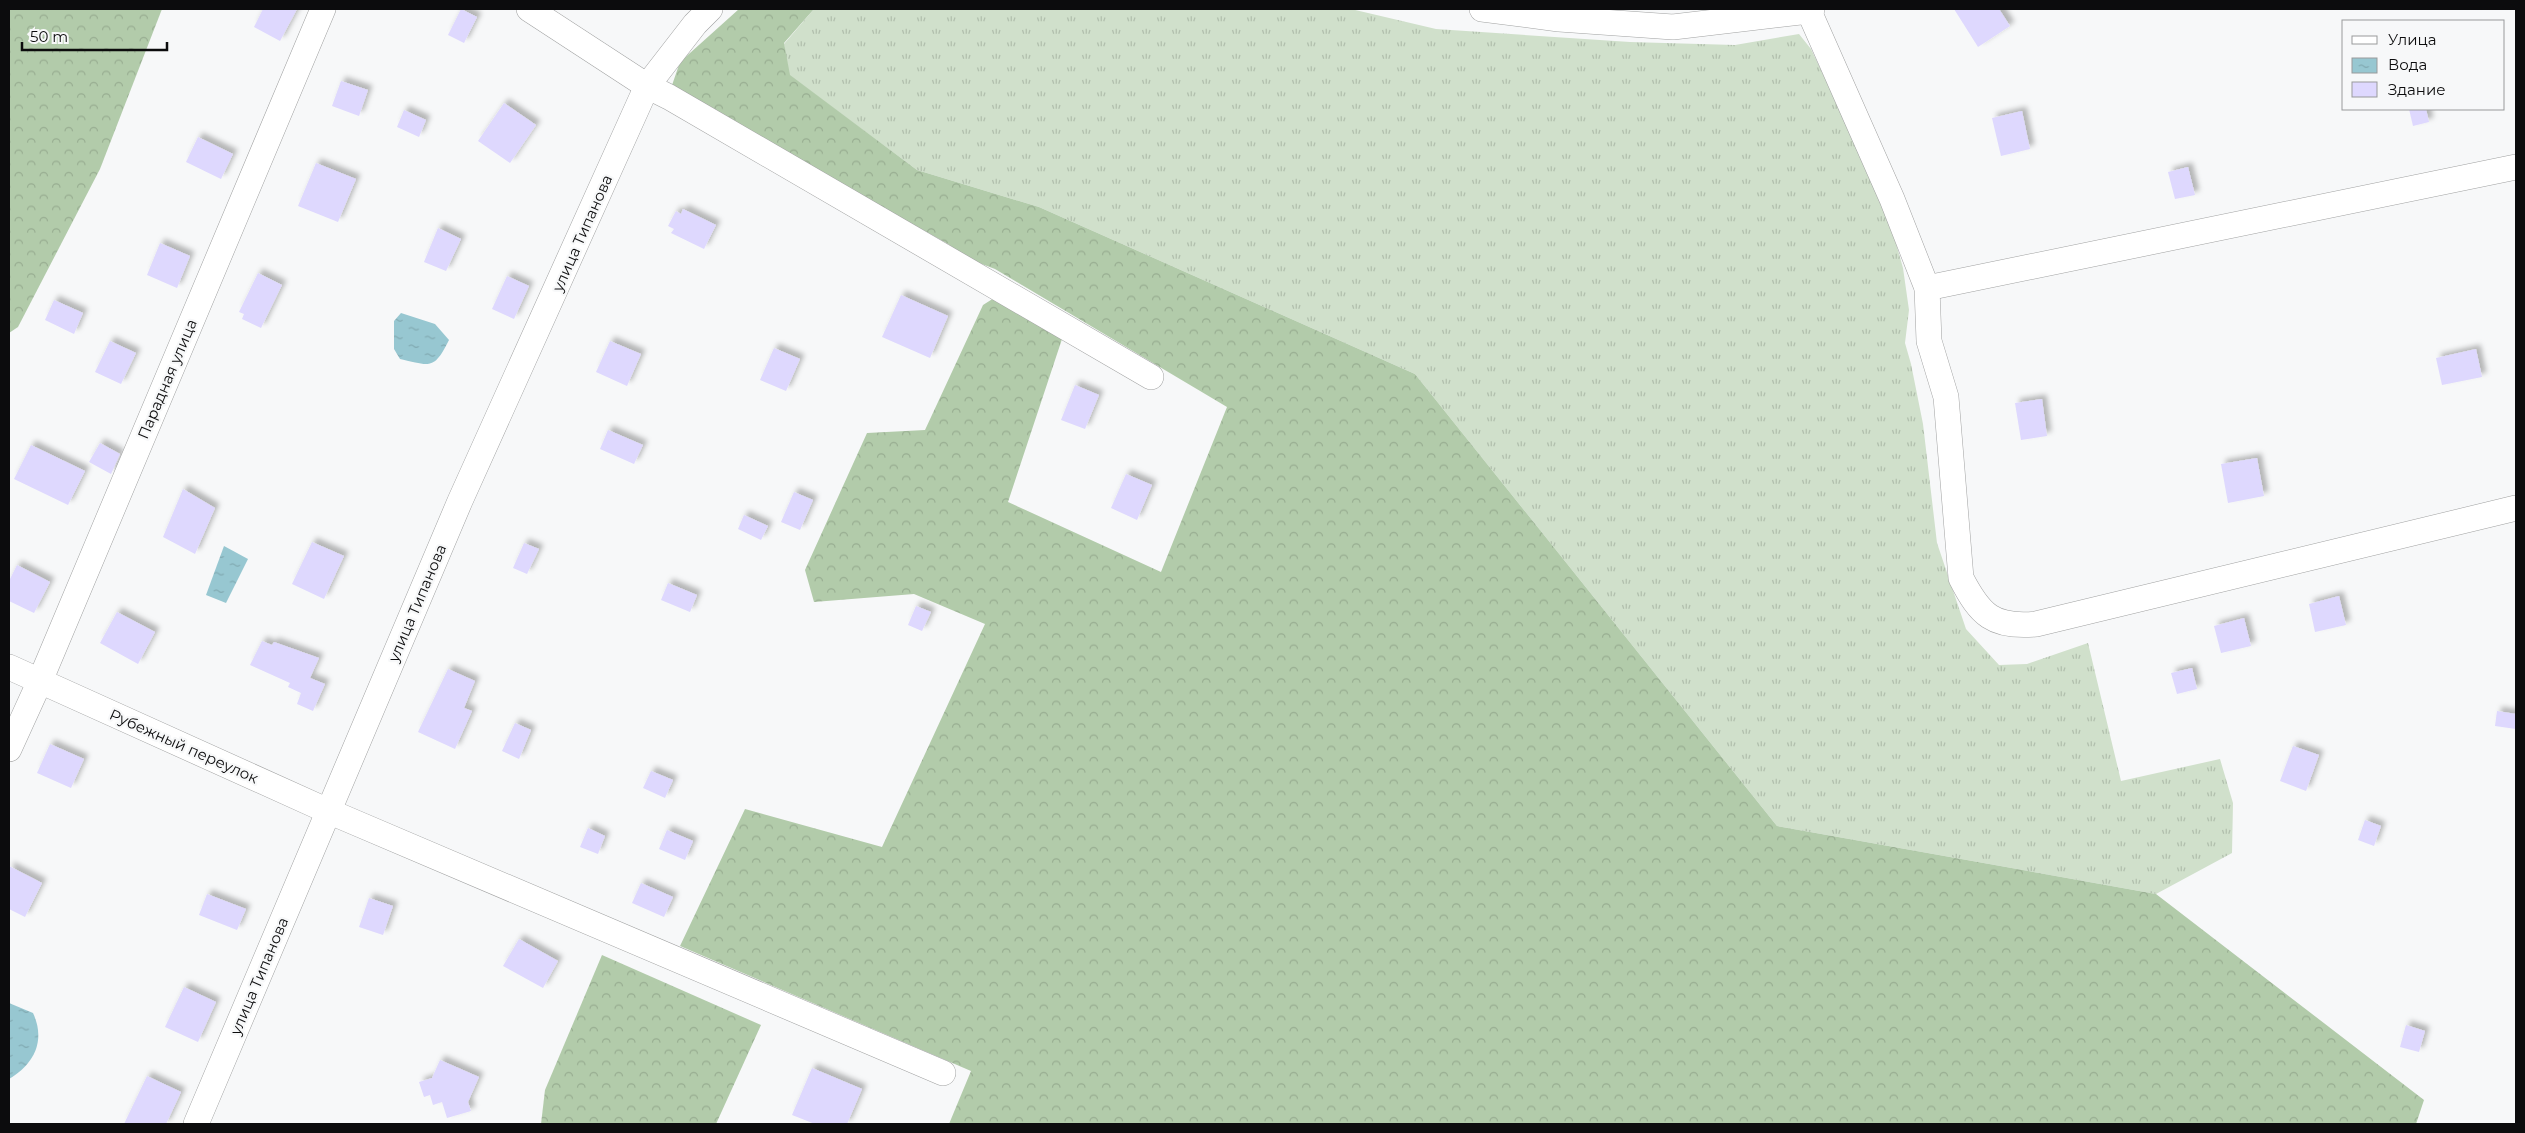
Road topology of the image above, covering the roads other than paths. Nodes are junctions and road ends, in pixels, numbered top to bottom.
1 (323, 9) edge
2 (529, 9) edge
3 (710, 9) edge
4 (1482, 9) edge
5 (1810, 10) edge
6 (647, 86) junction
7 (2516, 166) edge
8 (1927, 288) junction
9 (1151, 377) dead end
10 (2516, 508) edge
11 (9, 667) edge
12 (40, 681) junction
13 (9, 749) edge
14 (328, 811) junction
15 (943, 1073) dead end
16 (196, 1124) edge

1 - 12 street, Парадная улица
2 - 6 street
3 - 6 street, улица Типанова
4 - 5 street
5 - 8 street
6 - 9 street
6 - 14 street, улица Типанова
7 - 8 street
8 - 10 street
11 - 12 street, Рубежный переулок
12 - 13 street, Парадная улица
12 - 14 street, Рубежный переулок
14 - 15 street, Рубежный переулок
14 - 16 street, улица Типанова

